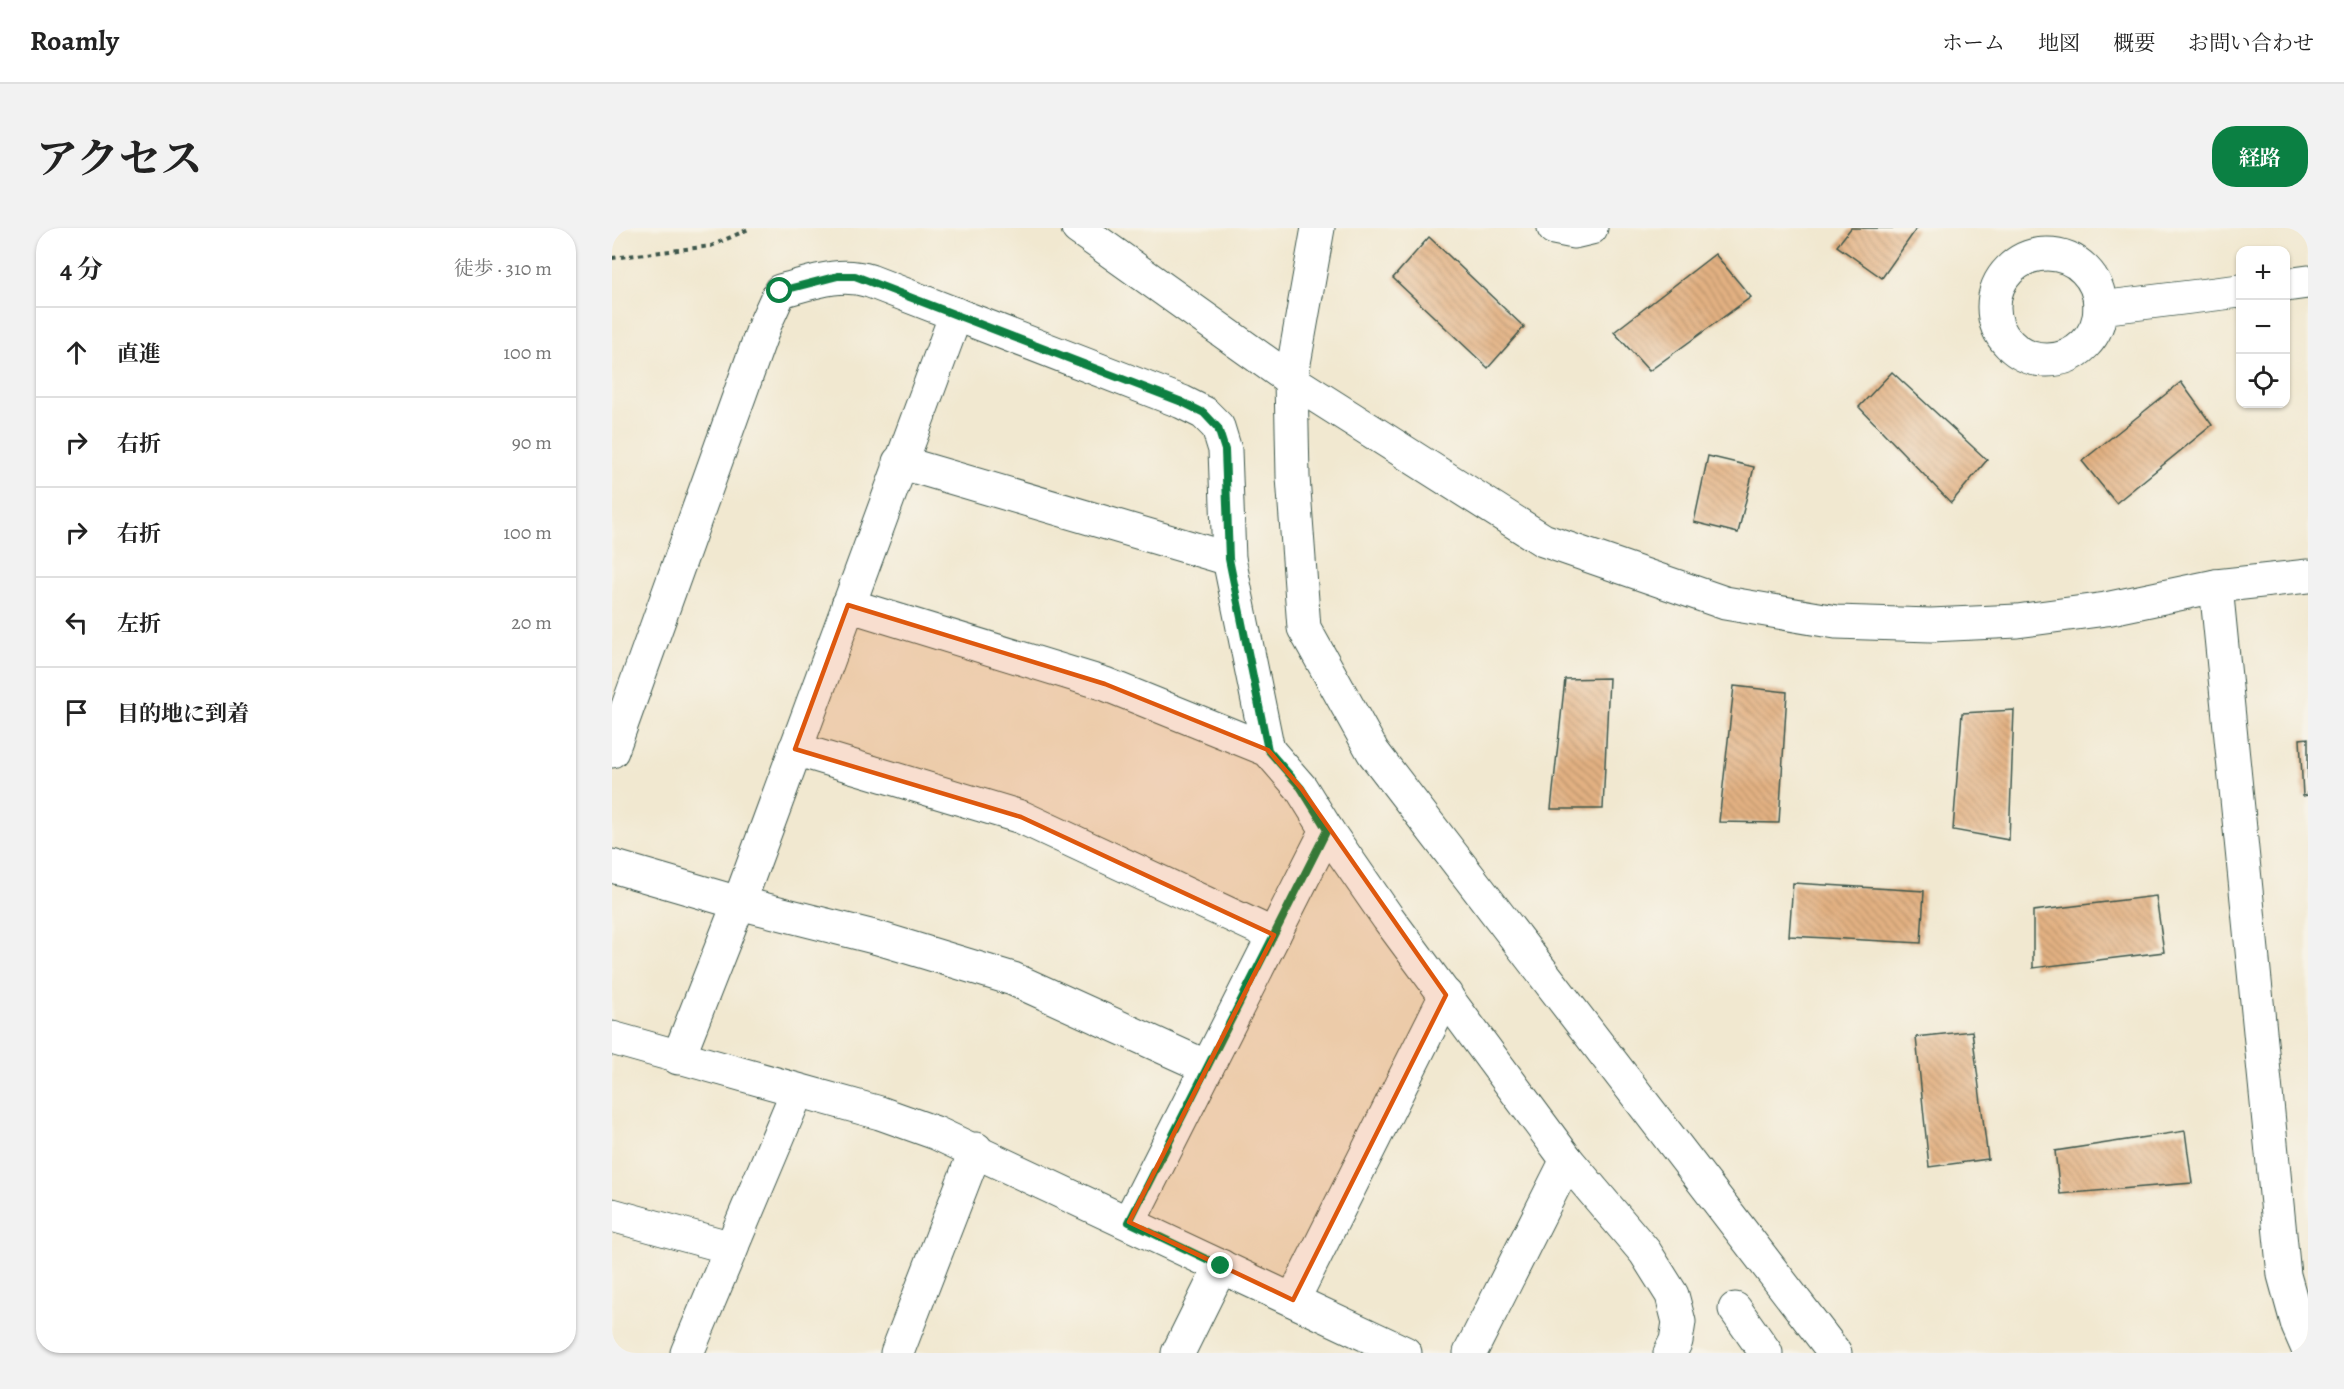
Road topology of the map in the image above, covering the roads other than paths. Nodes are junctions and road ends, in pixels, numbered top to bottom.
1 (1078, 228) edge
2 (1318, 228) edge
3 (1554, 228) edge
4 (1591, 228) edge
5 (2308, 282) edge
6 (2290, 284) edge
7 (2236, 292) edge
8 (2100, 308) dead end
9 (956, 314) junction
10 (1291, 380) junction
11 (899, 462) junction
12 (1229, 559) junction
13 (2308, 576) edge
14 (2216, 586) junction
15 (848, 605) junction
16 (795, 749) junction
17 (1268, 750) junction
18 (612, 751) edge
19 (1327, 830) junction
20 (612, 866) edge
21 (738, 903) junction
22 (1274, 935) junction
23 (1446, 995) junction
24 (612, 1038) edge
25 (678, 1058) junction
26 (1207, 1067) junction
27 (797, 1092) junction
28 (976, 1149) junction
29 (1567, 1160) junction
30 (612, 1215) edge
31 (1129, 1222) junction
32 (732, 1248) junction
33 (1221, 1266) junction
34 (1293, 1300) junction
35 (1735, 1309) dead end
36 (2308, 1349) edge
37 (687, 1353) edge
38 (897, 1353) edge
39 (1178, 1353) edge
40 (1405, 1353) edge
41 (1470, 1353) edge
42 (1670, 1353) edge
43 (1766, 1353) edge
44 (1835, 1353) edge

1 - 10 street
2 - 10 street
3 - 4 street
5 - 6 street
7 - 8 street
9 - 11 street
9 - 12 street
9 - 18 street
10 - 14 street
10 - 44 street
11 - 12 street
11 - 15 street
12 - 17 street
13 - 14 street
14 - 36 street
15 - 16 street
15 - 17 street
16 - 21 street
16 - 22 street
17 - 19 street
19 - 22 street
19 - 23 street
20 - 21 street
21 - 25 street
21 - 26 street
22 - 26 street
23 - 29 street
23 - 34 street
24 - 25 street
25 - 27 street
26 - 31 street
27 - 28 street
27 - 32 street
28 - 31 street
28 - 38 street
29 - 41 street
29 - 42 street
30 - 32 street
31 - 33 street
32 - 37 street
33 - 34 street
33 - 39 street
34 - 40 street
35 - 43 street

